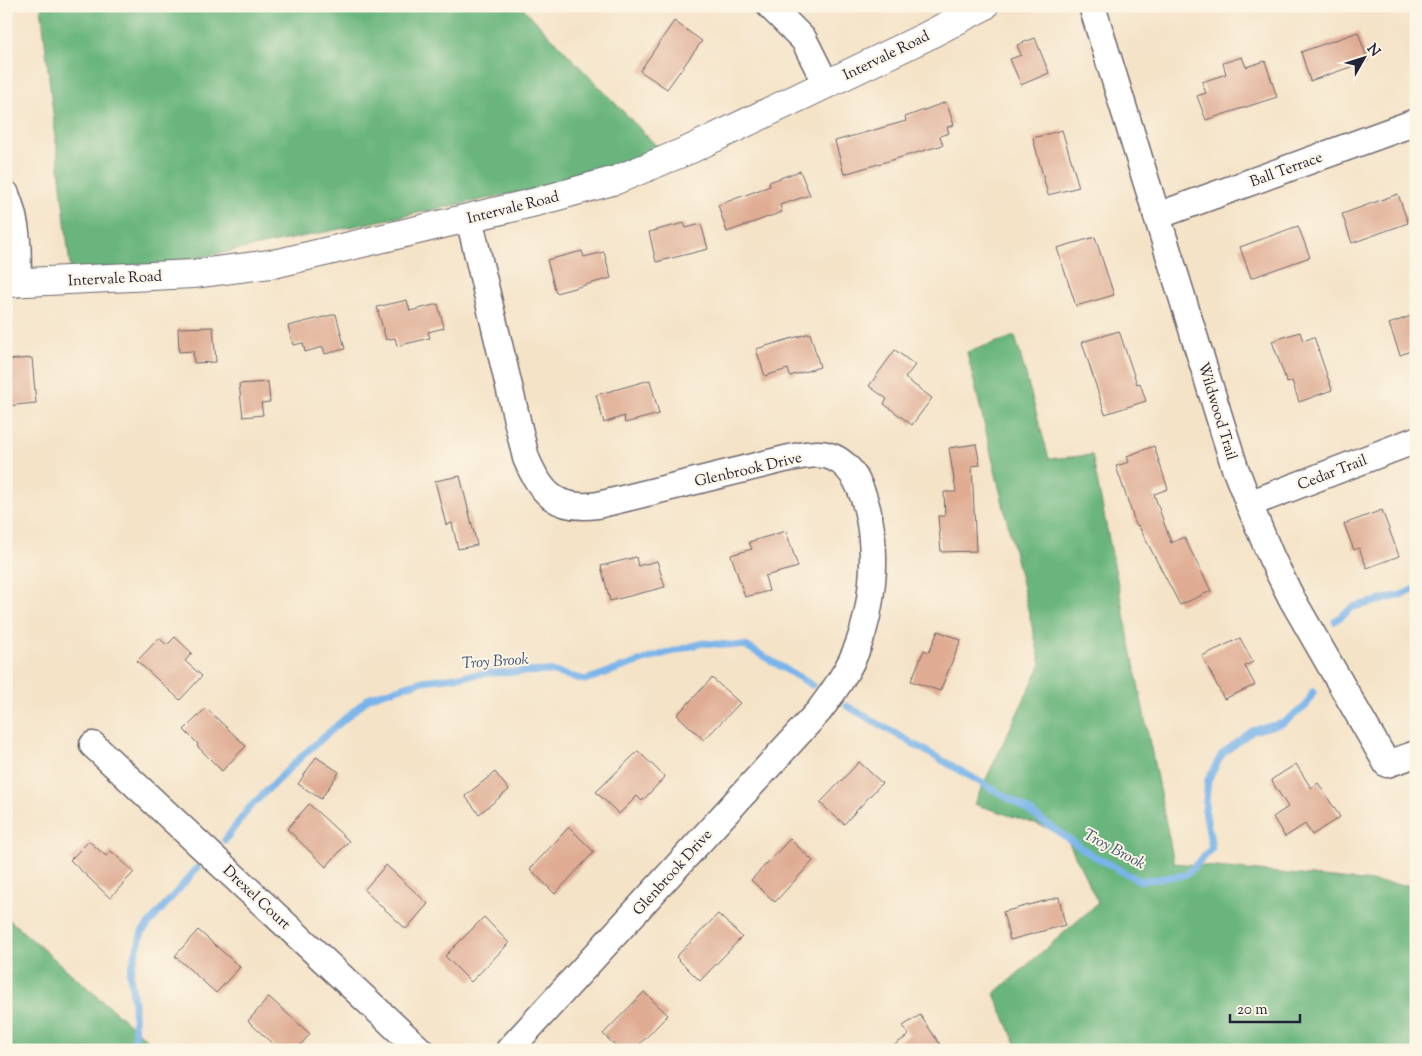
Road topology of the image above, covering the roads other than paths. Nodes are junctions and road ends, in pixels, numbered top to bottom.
1 (770, 6) edge
2 (984, 6) edge
3 (1092, 6) edge
4 (826, 84) junction
5 (1416, 122) edge
6 (6, 194) edge
7 (1157, 216) junction
8 (470, 218) junction
9 (11, 283) edge
10 (1416, 440) edge
11 (1249, 504) junction
12 (93, 745) dead end
13 (1416, 754) edge
14 (420, 1050) edge
15 (509, 1050) edge

1 - 4 street
2 - 4 street, Intervale Road
3 - 7 street, Wildwood Trail
4 - 8 street, Intervale Road
5 - 7 street, Ball Terrace
6 - 9 street
7 - 11 street, Wildwood Trail
8 - 9 street, Intervale Road
8 - 15 street, Glenbrook Drive
10 - 11 street, Cedar Trail
11 - 13 street, Wildwood Trail
12 - 14 street, Drexel Court

